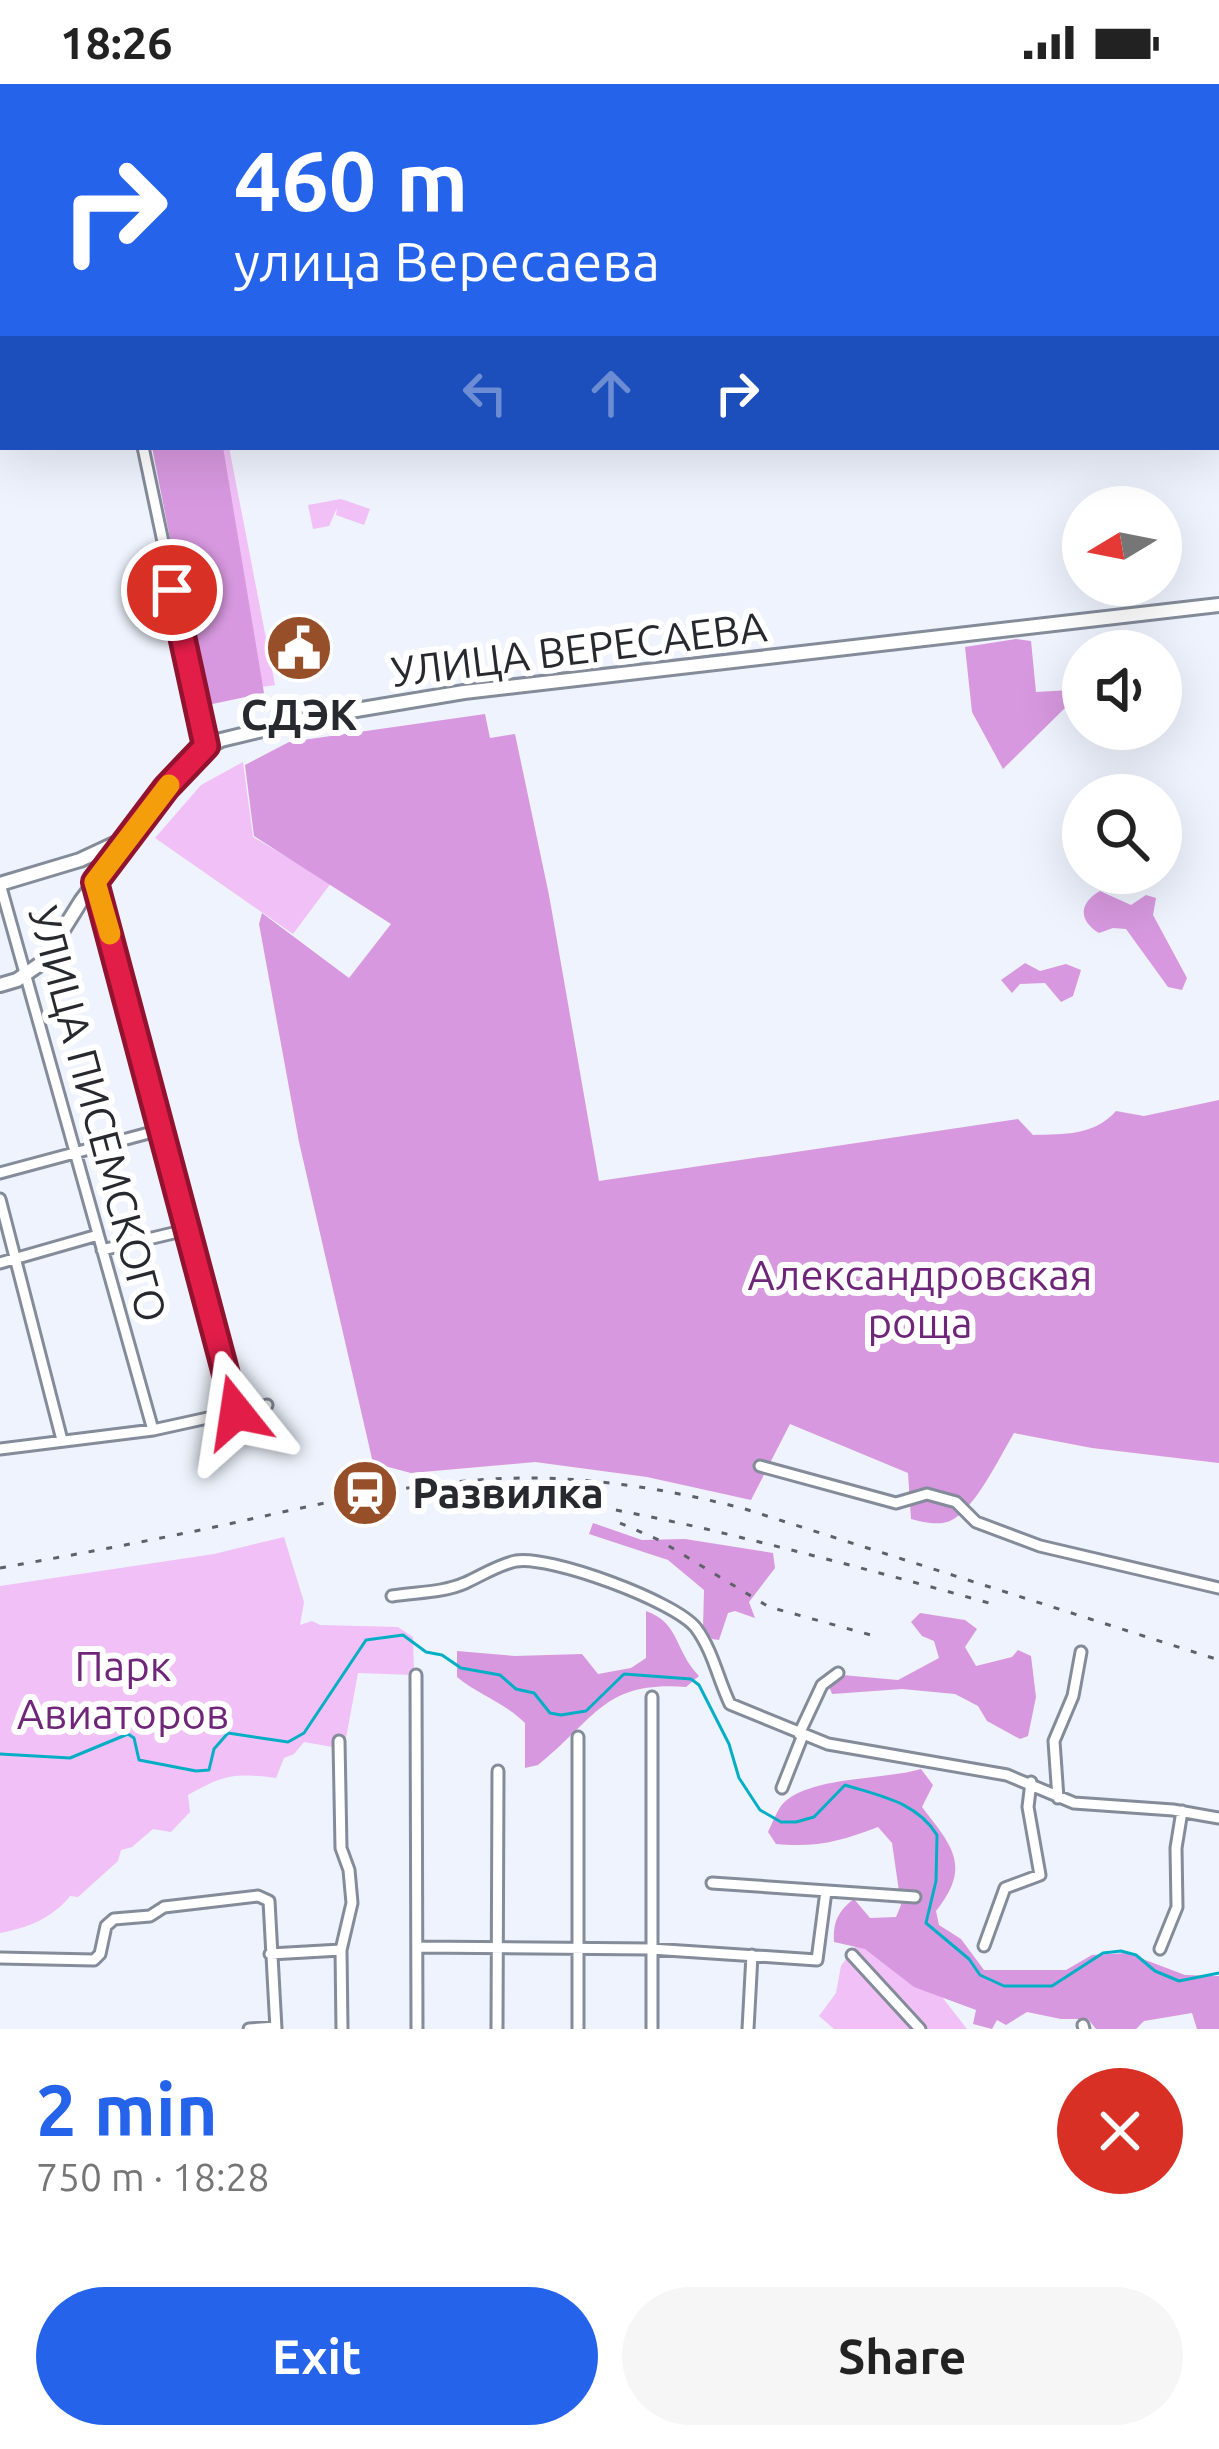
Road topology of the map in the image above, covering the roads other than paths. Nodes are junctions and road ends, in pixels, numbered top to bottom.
1 (144, 450) edge
2 (1219, 605) edge
3 (206, 746) junction
4 (129, 836) junction
5 (80, 860) junction
6 (95, 882) junction
7 (0, 884) edge
8 (24, 975) junction
9 (0, 986) edge
10 (160, 1130) junction
11 (75, 1153) junction
12 (0, 1173) edge
13 (0, 1199) edge
14 (186, 1230) junction
15 (98, 1234) junction
16 (102, 1250) junction
17 (16, 1259) junction
18 (0, 1263) edge
19 (267, 1405) dead end
20 (236, 1412) junction
21 (153, 1430) junction
22 (62, 1440) junction
23 (0, 1448) edge
24 (760, 1466) dead end
25 (1219, 1588) edge
26 (392, 1596) dead end
27 (1081, 1652) dead end
28 (838, 1672) dead end
29 (416, 1675) dead end
30 (652, 1697) dead end
31 (801, 1735) junction
32 (578, 1737) dead end
33 (339, 1741) dead end
34 (497, 1771) dead end
35 (1030, 1782) junction
36 (782, 1788) dead end
37 (1058, 1798) junction
38 (1182, 1811) junction
39 (1219, 1818) edge
40 (712, 1883) dead end
41 (826, 1891) junction
42 (915, 1897) dead end
43 (984, 1946) dead end
44 (417, 1947) junction
45 (496, 1948) junction
46 (1160, 1948) dead end
47 (341, 1949) junction
48 (578, 1949) junction
49 (651, 1949) junction
50 (270, 1954) junction
51 (752, 1955) junction
52 (852, 1955) dead end
53 (0, 1958) edge
54 (276, 2028) edge
55 (249, 2029) edge
56 (342, 2029) edge
57 (417, 2029) edge
58 (497, 2029) edge
59 (578, 2029) edge
60 (652, 2029) edge
61 (748, 2029) edge
62 (920, 2029) edge

1 - 3 street
2 - 3 main road, УЛИЦА ВЕРЕСАЕВА
3 - 4 main road
4 - 5 main road
4 - 6 main road
5 - 6 main road
5 - 7 main road
6 - 8 main road
6 - 10 street
7 - 8 street, УЛИЦА ПИСЕМСКОГО
8 - 9 main road
8 - 11 street, УЛИЦА ПИСЕМСКОГО
10 - 11 street
10 - 14 street
11 - 12 street
11 - 15 street, УЛИЦА ПИСЕМСКОГО
13 - 17 street
14 - 16 street
14 - 20 street
15 - 16 street, УЛИЦА ПИСЕМСКОГО
15 - 17 street
16 - 21 street, УЛИЦА ПИСЕМСКОГО
17 - 18 street
17 - 22 street
19 - 20 street
20 - 21 street
21 - 22 street
22 - 23 street
24 - 25 street
26 - 31 street
27 - 37 street
28 - 31 street
29 - 44 street
30 - 49 street
31 - 35 street
31 - 36 street
32 - 48 street
33 - 47 street
34 - 45 street
35 - 37 street
35 - 43 street
37 - 38 street
38 - 39 street
38 - 46 street
40 - 41 street
41 - 42 street
41 - 51 street
44 - 45 street
44 - 57 street
45 - 48 street
45 - 58 street
47 - 50 street
47 - 56 street
48 - 49 street
48 - 59 street
49 - 51 street
49 - 60 street
50 - 53 street
50 - 54 street
51 - 61 street
52 - 62 street
54 - 55 street

